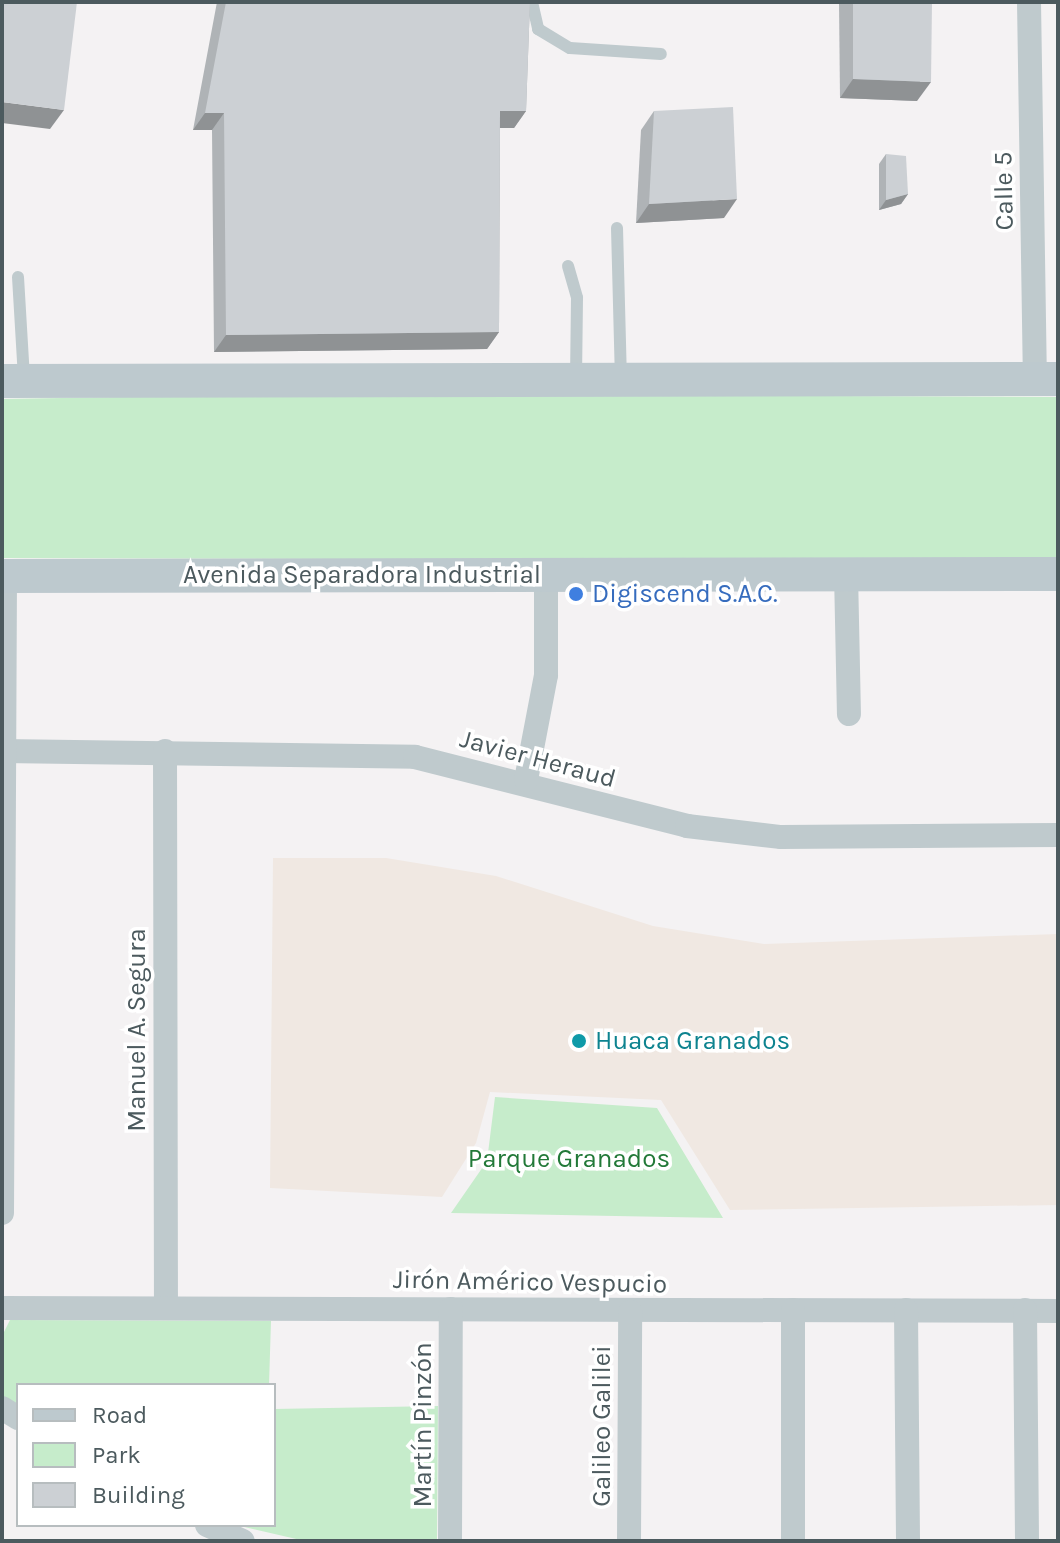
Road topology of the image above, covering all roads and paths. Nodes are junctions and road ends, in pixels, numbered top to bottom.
1 (532, 2) edge
2 (1029, 2) edge
3 (661, 54) dead end
4 (617, 228) dead end
5 (568, 266) dead end
6 (18, 277) dead end
7 (576, 378) junction
8 (621, 378) junction
9 (1047, 379) edge
10 (13, 381) edge
11 (846, 573) junction
12 (546, 574) junction
13 (1058, 574) edge
14 (3, 576) edge
15 (849, 714) dead end
16 (2, 751) edge
17 (165, 751) junction
18 (526, 780) junction
19 (1058, 835) edge
20 (3, 922) edge
21 (2, 1213) edge
22 (2, 1308) edge
23 (166, 1308) junction
24 (451, 1309) junction
25 (793, 1310) junction
26 (906, 1310) junction
27 (1025, 1310) junction
28 (1058, 1311) edge
29 (630, 1312) junction
30 (212, 1527) edge
31 (243, 1541) edge
32 (450, 1541) edge
33 (629, 1541) edge
34 (793, 1541) edge
35 (908, 1541) edge
36 (1027, 1541) edge

1 - 3 lane
2 - 9 street, Calle 5
4 - 8 lane
5 - 7 lane
6 - 10 lane
7 - 8 main road
7 - 10 main road
8 - 9 main road
11 - 12 main road, Avenida Separadora Industrial
11 - 13 main road, Avenida Separadora Industrial
11 - 15 street
12 - 14 main road, Avenida Separadora Industrial
12 - 18 street
14 - 16 street
16 - 17 street, Javier Heraud
16 - 20 street
17 - 18 street, Javier Heraud
17 - 23 street, Manuel A. Segura
18 - 19 street, Javier Heraud
20 - 21 street
22 - 23 street, Jirón Américo Vespucio
23 - 24 street, Jirón Américo Vespucio
24 - 29 street, Jirón Américo Vespucio
24 - 32 street, Martín Pinzón
25 - 26 street, Jirón Américo Vespucio
25 - 29 street, Jirón Américo Vespucio
25 - 34 street
26 - 27 street, Jirón Américo Vespucio
26 - 35 street
27 - 28 street, Jirón Américo Vespucio
27 - 36 street
29 - 33 street, Galileo Galilei
30 - 31 street

